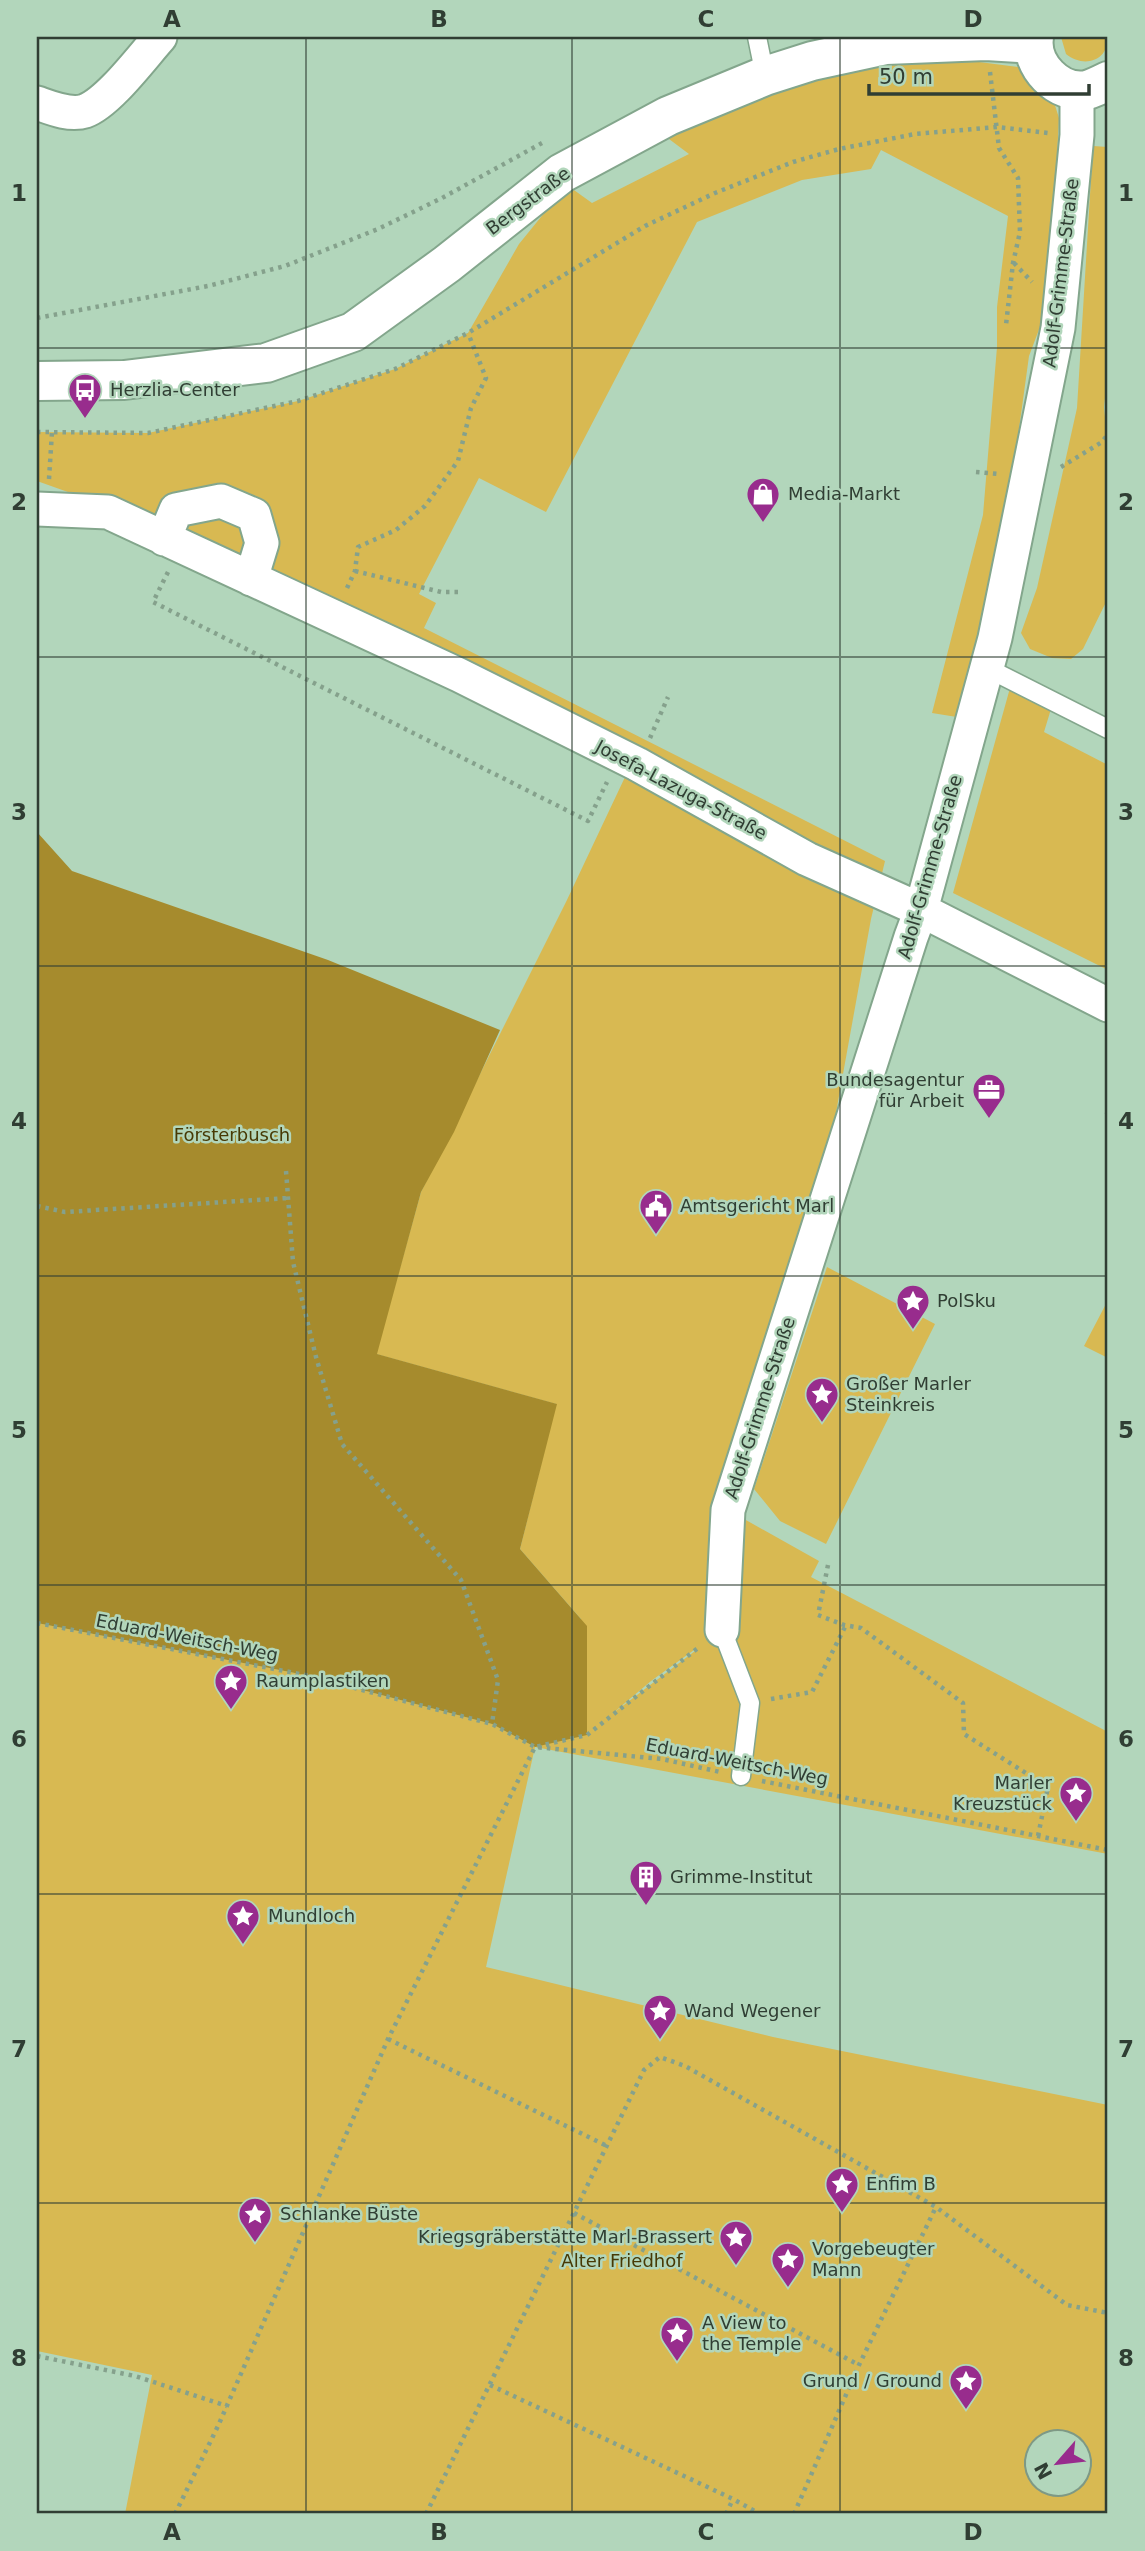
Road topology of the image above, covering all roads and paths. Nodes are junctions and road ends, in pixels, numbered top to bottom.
1 (160, 37) edge
2 (757, 37) edge
3 (939, 39) edge
4 (1034, 40) edge
5 (986, 41) junction
6 (765, 76) junction
7 (1093, 85) edge
8 (37, 103) edge
9 (997, 127) junction
10 (1077, 135) junction
11 (545, 141) dead end
12 (37, 318) edge
13 (1006, 325) dead end
14 (468, 332) junction
15 (37, 381) edge
16 (37, 432) edge
17 (52, 432) junction
18 (1108, 434) edge
19 (1080, 455) dead end
20 (42, 510) edge
21 (172, 542) junction
22 (355, 571) junction
23 (251, 579) junction
24 (461, 592) dead end
25 (332, 617) junction
26 (987, 668) junction
27 (668, 697) dead end
28 (1108, 729) edge
29 (629, 760) junction
30 (921, 910) junction
31 (1108, 1004) edge
32 (1108, 1111) edge
33 (1108, 1117) edge
34 (286, 1171) dead end
35 (288, 1198) junction
36 (37, 1206) edge
37 (828, 1565) dead end
38 (37, 1623) edge
39 (846, 1625) junction
40 (722, 1629) junction
41 (750, 1703) junction
42 (492, 1724) junction
43 (535, 1747) junction
44 (741, 1776) junction
45 (1038, 1836) junction
46 (1108, 1850) edge
47 (388, 2039) junction
48 (607, 2146) junction
49 (936, 2207) junction
50 (574, 2213) junction
51 (1108, 2313) edge
52 (37, 2356) edge
53 (859, 2365) junction
54 (490, 2385) junction
55 (227, 2406) junction
56 (733, 2499) junction
57 (175, 2514) edge
58 (426, 2514) edge
59 (726, 2514) edge
60 (760, 2514) edge
61 (794, 2514) edge

1 - 8 street
2 - 6 lane
3 - 5 street, Bergstraße
3 - 6 street, Bergstraße
4 - 5 street, Bergstraße
4 - 7 street, Bergstraße
5 - 9 path
6 - 15 street, Bergstraße
7 - 10 street, Adolf-Grimme-Straße
9 - 10 path
9 - 13 path
9 - 14 path
10 - 26 street, Adolf-Grimme-Straße
11 - 12 path
14 - 17 path
14 - 22 path
16 - 17 path
17 - 20 path
18 - 19 path
20 - 21 street, Josefa-Lazuga-Straße
21 - 23 street, Josefa-Lazuga-Straße
21 - 23 street
21 - 29 path
22 - 24 path
22 - 25 path
23 - 25 street, Josefa-Lazuga-Straße
25 - 29 street, Josefa-Lazuga-Straße
26 - 28 lane
26 - 30 street, Adolf-Grimme-Straße
27 - 29 path
29 - 30 street, Josefa-Lazuga-Straße
30 - 31 street, Josefa-Lazuga-Straße
30 - 40 street, Adolf-Grimme-Straße
32 - 33 path
34 - 35 path
35 - 36 path
35 - 42 path
37 - 39 path
38 - 42 path, Eduard-Weitsch-Weg
39 - 41 path
39 - 45 path
40 - 41 lane
40 - 43 path
41 - 44 lane
42 - 43 path, Eduard-Weitsch-Weg
43 - 44 path, Eduard-Weitsch-Weg
43 - 47 path
44 - 45 path, Eduard-Weitsch-Weg
45 - 46 path, Eduard-Weitsch-Weg
47 - 48 path
47 - 55 path
48 - 49 path
48 - 50 path
49 - 51 path
49 - 53 path
50 - 53 path
50 - 54 path
52 - 55 path
53 - 61 path
54 - 56 path
54 - 58 path
55 - 57 path
56 - 59 path
56 - 60 path

